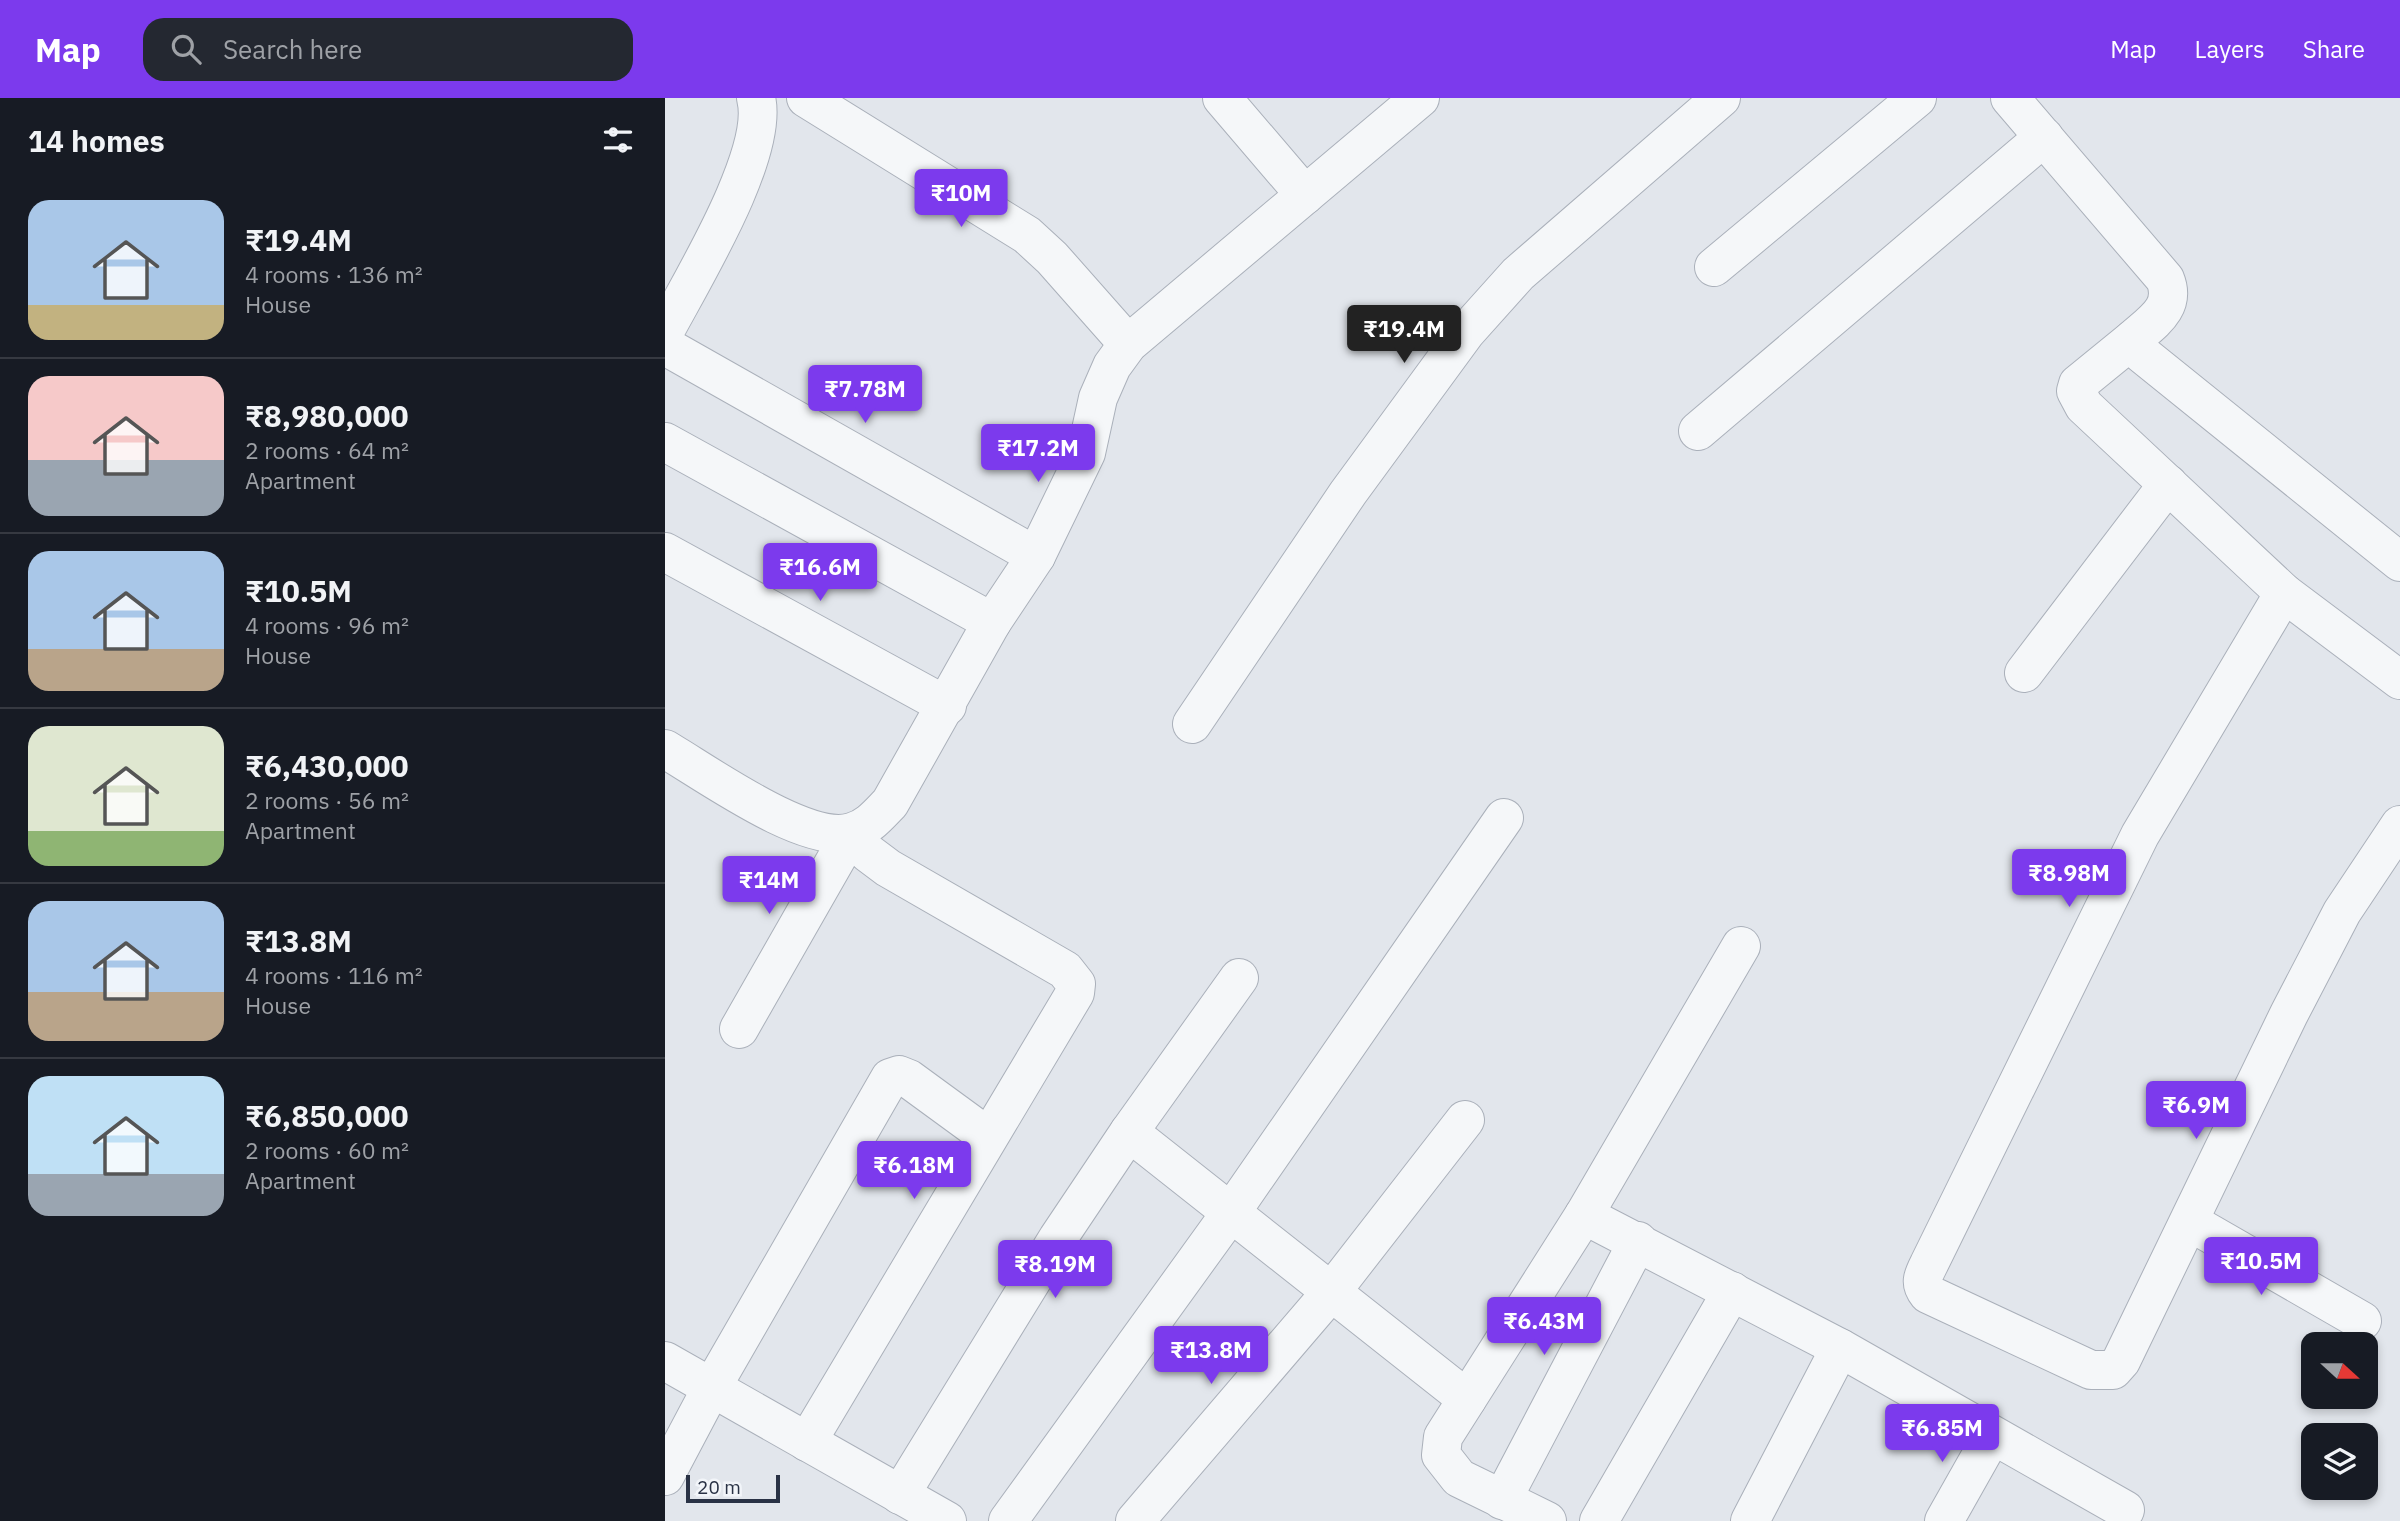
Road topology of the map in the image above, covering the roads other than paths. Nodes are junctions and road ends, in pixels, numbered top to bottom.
1 (756, 98) edge
2 (806, 98) edge
3 (1222, 98) edge
4 (1420, 98) edge
5 (1721, 98) edge
6 (1917, 98) edge
7 (2010, 98) edge
8 (2044, 137) junction
9 (1305, 195) junction
10 (1714, 267) dead end
11 (665, 331) edge
12 (2132, 340) junction
13 (1128, 344) junction
14 (665, 346) edge
15 (1698, 431) dead end
16 (665, 442) edge
17 (2168, 484) junction
18 (665, 552) edge
19 (1036, 556) junction
20 (2400, 562) edge
21 (2284, 593) junction
22 (992, 622) junction
23 (2024, 673) dead end
24 (2400, 680) edge
25 (947, 706) junction
26 (1192, 724) dead end
27 (665, 749) edge
28 (1504, 818) dead end
29 (2400, 825) edge
30 (851, 833) junction
31 (1741, 946) dead end
32 (1239, 978) dead end
33 (739, 1029) dead end
34 (1465, 1120) dead end
35 (1129, 1132) junction
36 (987, 1136) junction
37 (1232, 1211) junction
38 (1584, 1215) junction
39 (2190, 1222) junction
40 (1638, 1241) junction
41 (1332, 1291) junction
42 (1732, 1291) junction
43 (2362, 1321) dead end
44 (1840, 1348) junction
45 (665, 1361) edge
46 (712, 1387) junction
47 (1468, 1399) junction
48 (1992, 1436) junction
49 (807, 1442) junction
50 (665, 1476) edge
51 (900, 1495) junction
52 (1502, 1500) junction
53 (2125, 1510) dead end
54 (938, 1519) edge
55 (1008, 1521) edge
56 (1135, 1521) edge
57 (1547, 1521) edge
58 (1599, 1521) edge
59 (1750, 1521) edge
60 (1944, 1521) edge

1 - 11 street
2 - 13 street
3 - 9 street
4 - 9 street
5 - 26 street
6 - 10 street
7 - 8 street
8 - 12 street
8 - 15 street
9 - 13 street
12 - 17 street
12 - 20 street
13 - 19 street
14 - 19 street
16 - 22 street
17 - 21 street
17 - 23 street
18 - 25 street
19 - 22 street
21 - 24 street
21 - 39 street
22 - 25 street
25 - 30 street
27 - 30 street
28 - 37 street
29 - 39 street
30 - 33 street
30 - 36 street
31 - 38 street
32 - 35 street
34 - 41 street
35 - 37 street
35 - 51 street
36 - 46 street
36 - 49 street
37 - 41 street
37 - 55 street
38 - 40 street
38 - 47 street
39 - 43 street
40 - 42 street
40 - 52 street
41 - 47 street
41 - 56 street
42 - 44 street
42 - 58 street
44 - 48 street
44 - 59 street
45 - 46 street
46 - 49 street
46 - 50 street
47 - 52 street
48 - 53 street
48 - 60 street
49 - 51 street
51 - 54 street
52 - 57 street

